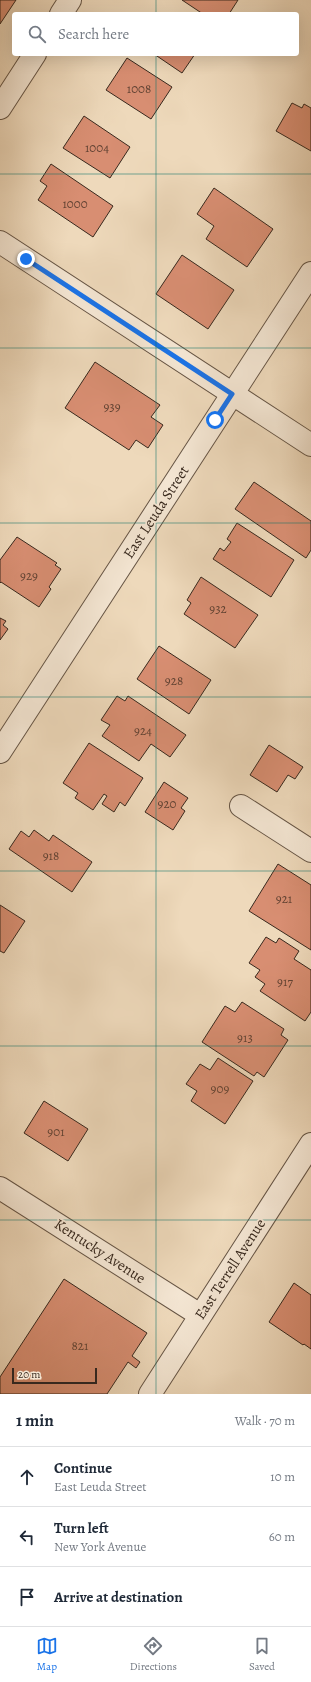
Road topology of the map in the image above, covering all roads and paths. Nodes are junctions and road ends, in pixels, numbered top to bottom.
1 (70, 0) edge
2 (62, 12) edge
3 (34, 56) edge
4 (0, 108) edge
5 (0, 242) edge
6 (311, 273) edge
7 (232, 394) junction
8 (311, 445) edge
9 (0, 752) edge
10 (241, 806) dead end
11 (311, 851) edge
12 (311, 1144) edge
13 (0, 1188) edge
14 (200, 1315) junction
15 (150, 1394) edge

1 - 2 street
3 - 4 street
5 - 7 street
6 - 7 street, East Leuda Street
7 - 8 street
7 - 9 street, East Leuda Street
10 - 11 street
12 - 14 street, East Terrell Avenue
13 - 14 street, Kentucky Avenue
14 - 15 street, East Terrell Avenue

